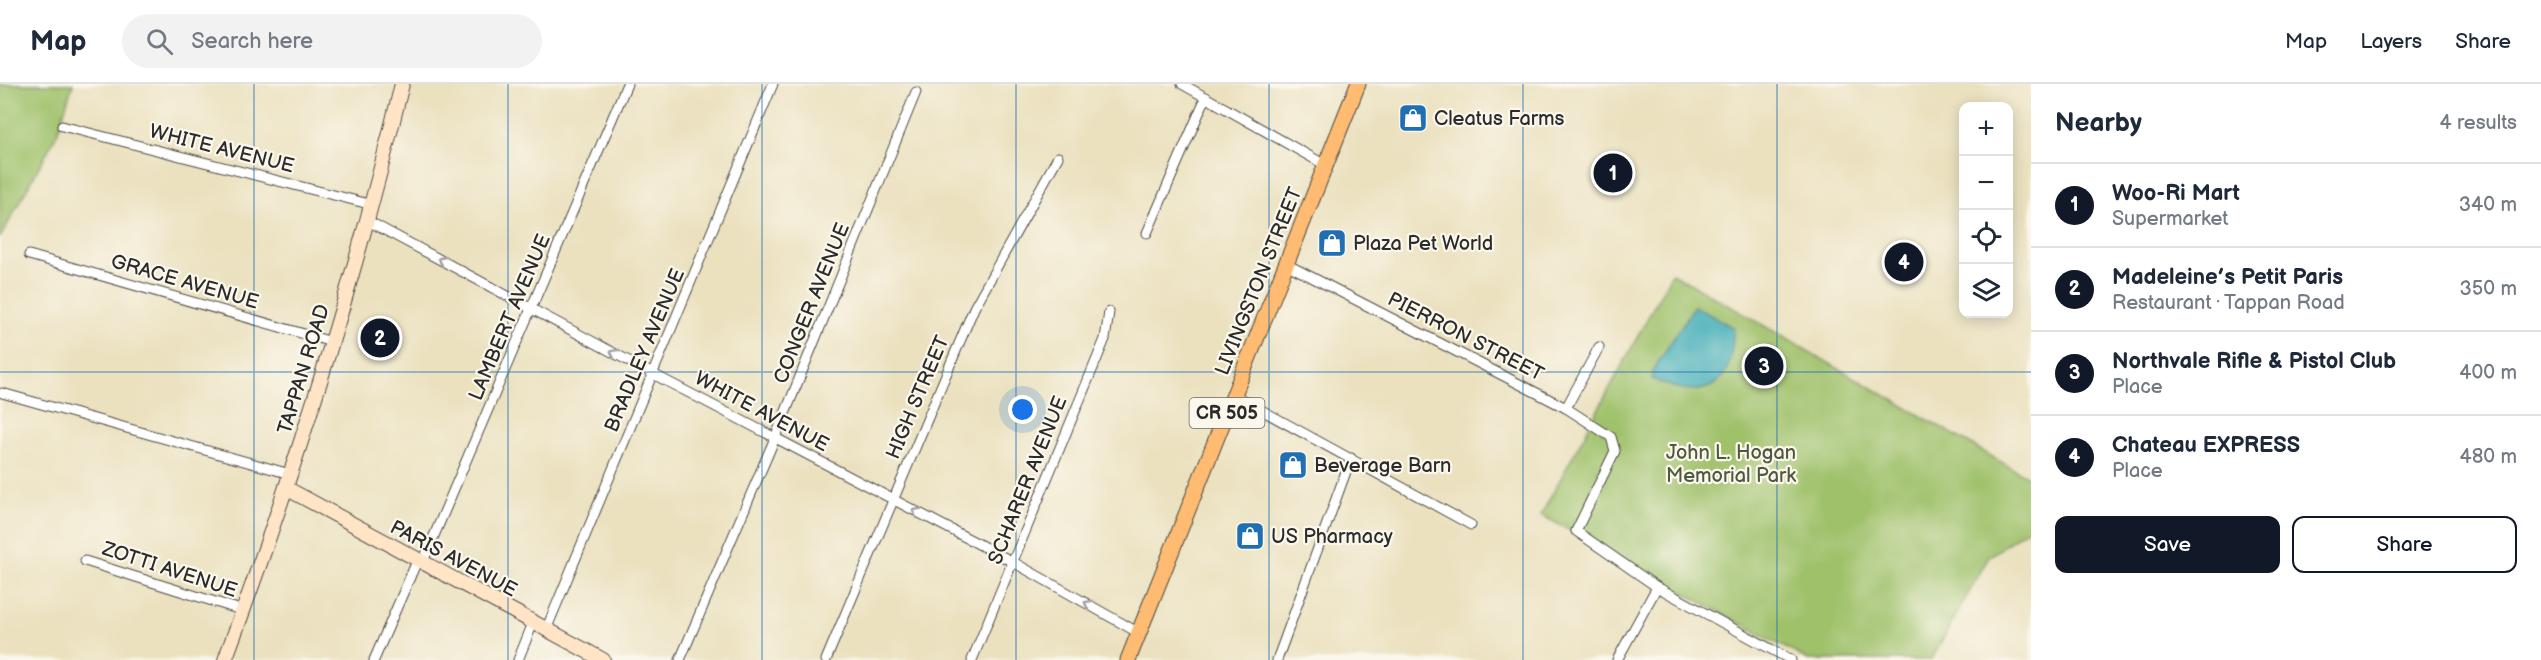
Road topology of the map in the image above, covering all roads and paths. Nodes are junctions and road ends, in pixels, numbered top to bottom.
1 (402, 84) edge
2 (627, 84) edge
3 (773, 84) edge
4 (1182, 84) edge
5 (1358, 84) edge
6 (916, 92) dead end
7 (1206, 97) junction
8 (62, 126) dead end
9 (1058, 157) dead end
10 (1327, 166) junction
11 (373, 205) junction
12 (368, 221) junction
13 (1147, 233) dead end
14 (29, 255) dead end
15 (1288, 265) junction
16 (533, 308) junction
17 (1109, 312) dead end
18 (332, 342) junction
19 (1599, 347) dead end
20 (653, 374) junction
21 (2, 393) dead end
22 (1234, 395) junction
23 (1566, 408) junction
24 (775, 438) junction
25 (1352, 458) junction
26 (290, 474) junction
27 (286, 488) junction
28 (893, 500) junction
29 (1471, 525) dead end
30 (85, 561) dead end
31 (420, 562) junction
32 (1013, 562) junction
33 (1657, 587) junction
34 (243, 611) junction
35 (533, 623) junction
36 (546, 630) junction
37 (1139, 633) junction
38 (1774, 656) edge
39 (225, 660) edge
40 (374, 660) edge
41 (518, 660) edge
42 (603, 660) edge
43 (680, 660) edge
44 (826, 660) edge
45 (972, 660) edge
46 (1128, 660) edge
47 (1277, 660) edge
48 (1617, 660) edge
49 (1791, 660) edge

1 - 11 street, TAPPAN ROAD
2 - 16 street, LAMBERT AVENUE
3 - 20 street, BRADLEY AVENUE
4 - 7 street
5 - 10 main road, LIVINGSTON STREET / CR 505
6 - 24 street, CONGER AVENUE
7 - 10 street
7 - 13 street
8 - 11 street, WHITE AVENUE
9 - 28 street, HIGH STREET
10 - 15 main road, LIVINGSTON STREET / CR 505
11 - 12 street, TAPPAN ROAD
16 -> 12 street, WHITE AVENUE
12 - 18 street, TAPPAN ROAD
14 - 18 street, GRACE AVENUE
15 - 22 main road, LIVINGSTON STREET / CR 505
15 - 23 street, PIERRON STREET
20 -> 16 street, WHITE AVENUE
16 - 31 street, LAMBERT AVENUE
17 - 32 street, SCHARER AVENUE
18 - 26 street, TAPPAN ROAD
19 - 23 street
20 - 24 street, WHITE AVENUE
20 - 36 street, BRADLEY AVENUE
21 - 26 street
22 - 25 street
22 - 37 main road, LIVINGSTON STREET / CR 505
23 - 33 street, PIERRON STREET
24 - 28 street, WHITE AVENUE
24 - 43 street, CONGER AVENUE
25 - 29 street
25 - 47 street
26 - 27 street, TAPPAN ROAD
27 - 31 street, PARIS AVENUE
27 - 34 street, TAPPAN ROAD
32 -> 28 street, WHITE AVENUE
28 - 44 street, HIGH STREET
30 - 34 street, ZOTTI AVENUE
31 - 35 street, PARIS AVENUE
31 - 40 street, LAMBERT AVENUE
37 -> 32 street, WHITE AVENUE
32 - 45 street, SCHARER AVENUE
33 - 38 street
33 - 48 street
34 - 39 street, TAPPAN ROAD
35 - 36 street, PARIS AVENUE
35 - 41 street
36 - 42 street, PARIS AVENUE
37 - 46 main road, LIVINGSTON STREET / CR 505
38 - 49 street

